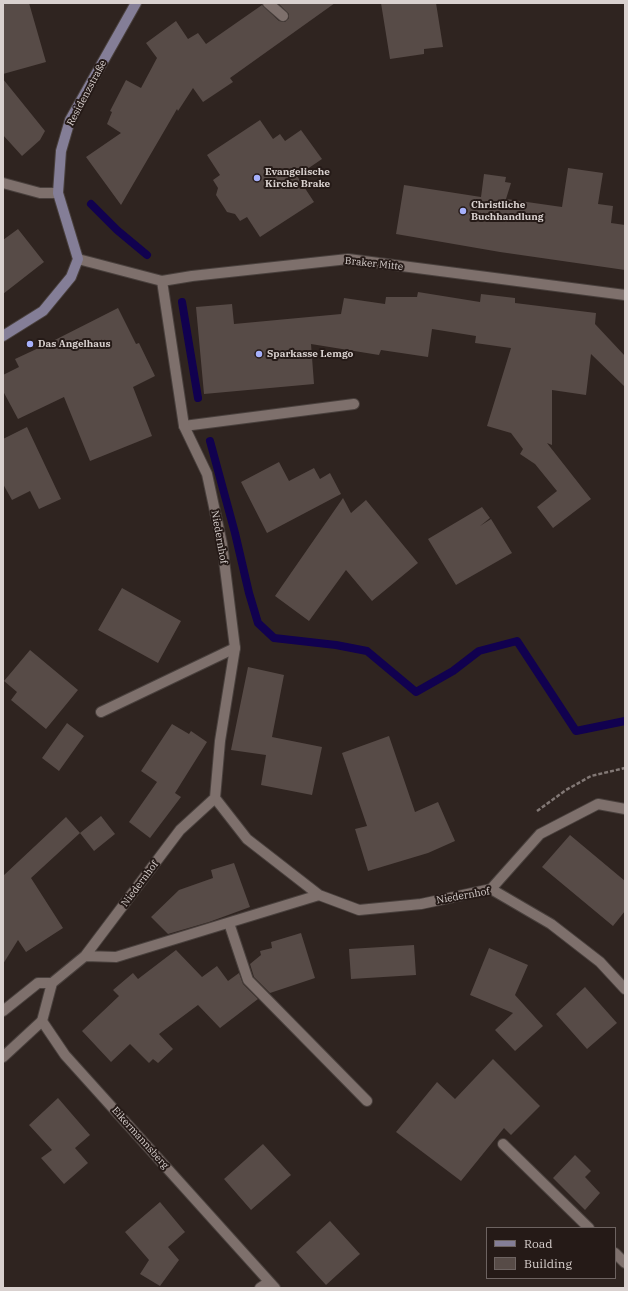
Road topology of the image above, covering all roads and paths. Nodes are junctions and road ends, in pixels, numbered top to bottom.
1 (136, 3) edge
2 (268, 3) edge
3 (283, 16) dead end
4 (3, 183) edge
5 (58, 193) junction
6 (78, 259) junction
7 (162, 281) junction
8 (625, 295) edge
9 (3, 336) edge
10 (354, 404) dead end
11 (184, 426) junction
12 (235, 648) junction
13 (101, 712) dead end
14 (215, 798) junction
15 (625, 809) edge
16 (491, 889) junction
17 (319, 896) junction
18 (229, 923) junction
19 (85, 956) junction
20 (52, 983) junction
21 (625, 989) edge
22 (3, 1011) edge
23 (42, 1021) junction
24 (3, 1057) edge
25 (367, 1101) dead end
26 (503, 1144) dead end
27 (588, 1227) edge
28 (616, 1254) edge
29 (625, 1263) edge
30 (272, 1285) edge
31 (260, 1288) edge

1 - 5 street, Residenzstraße
2 - 3 street
4 - 5 street
5 - 6 street, Residenzstraße
6 - 7 street, Braker Mitte
6 - 9 street
7 - 8 street, Braker Mitte
7 - 11 street, Niedernhof
10 - 11 street
11 - 12 street, Niedernhof
12 - 13 street
12 - 14 street, Niedernhof
14 - 17 street, Niedernhof
14 - 19 street, Niedernhof
15 - 16 street
16 - 17 street, Niedernhof
16 - 21 street, Niedernhof
17 - 18 street
18 - 19 street
18 - 25 street
19 - 20 street, Niedernhof
20 - 22 street
20 - 23 street
23 - 24 street
23 - 30 street, Eikermannsberg
26 - 27 street
28 - 29 street
30 - 31 street, Eikermannsberg

